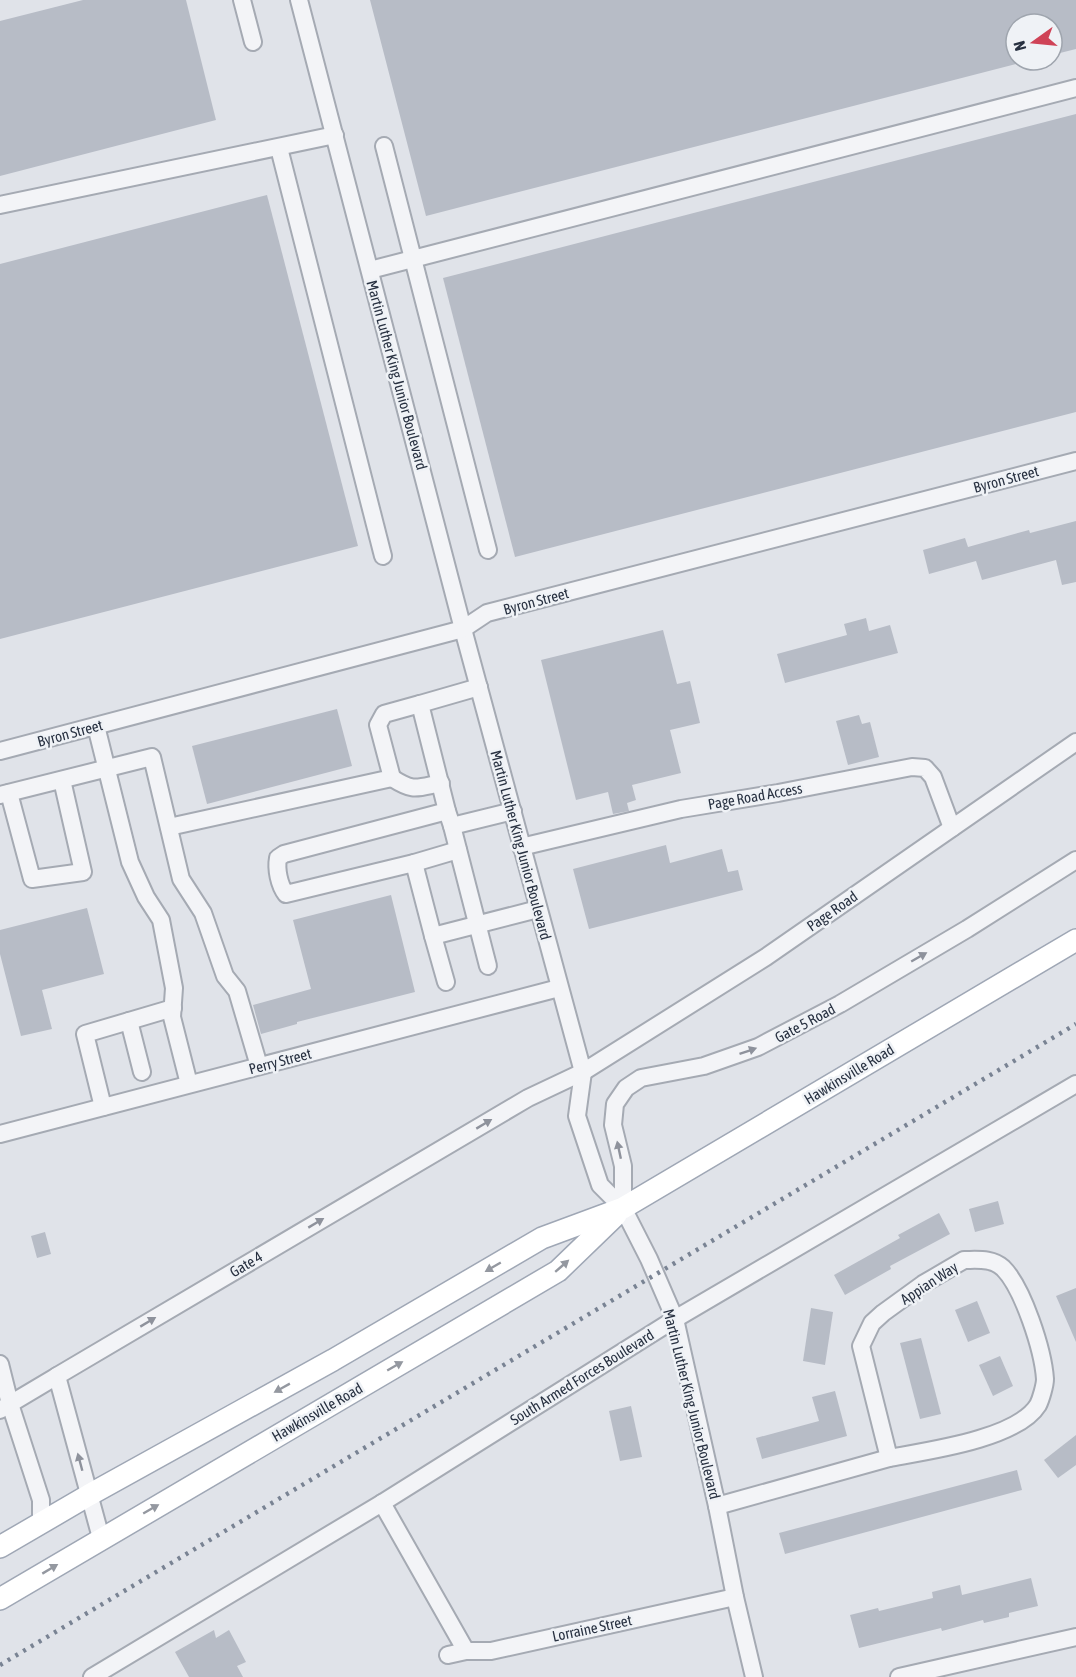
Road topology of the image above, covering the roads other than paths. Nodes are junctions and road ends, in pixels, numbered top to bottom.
1 (242, 0) edge
2 (299, 0) edge
3 (253, 42) dead end
4 (1076, 88) edge
5 (335, 135) junction
6 (384, 146) dead end
7 (279, 148) junction
8 (0, 205) edge
9 (413, 259) junction
10 (370, 270) junction
11 (1076, 461) edge
12 (488, 550) dead end
13 (383, 556) dead end
14 (463, 629) junction
15 (479, 687) junction
16 (420, 704) junction
17 (96, 726) junction
18 (1076, 742) edge
19 (0, 751) edge
20 (106, 769) junction
21 (392, 778) junction
22 (62, 780) junction
23 (441, 783) junction
24 (5, 794) edge
25 (513, 811) junction
26 (450, 819) junction
27 (169, 827) junction
28 (952, 828) junction
29 (521, 847) junction
30 (458, 850) junction
31 (1076, 860) edge
32 (414, 863) junction
33 (538, 909) junction
34 (477, 925) junction
35 (433, 936) junction
36 (1076, 940) edge
37 (488, 966) dead end
38 (446, 982) dead end
39 (559, 988) junction
40 (173, 1008) junction
41 (129, 1021) junction
42 (259, 1066) junction
43 (142, 1072) dead end
44 (583, 1072) junction
45 (189, 1084) junction
46 (1076, 1084) edge
47 (103, 1107) junction
48 (0, 1134) edge
49 (622, 1208) junction
50 (675, 1319) junction
51 (0, 1364) edge
52 (57, 1376) junction
53 (5, 1407) edge
54 (889, 1458) junction
55 (89, 1495) junction
56 (382, 1503) junction
57 (717, 1506) junction
58 (41, 1522) junction
59 (101, 1538) junction
60 (0, 1547) edge
61 (735, 1597) junction
62 (0, 1599) edge
63 (1076, 1637) edge
64 (466, 1651) junction
65 (448, 1655) dead end
66 (92, 1677) edge
67 (754, 1677) edge
68 (899, 1677) edge

1 - 3 street
2 - 5 street, Martin Luther King Junior Boulevard
4 - 9 street
5 - 7 street
5 - 10 street, Martin Luther King Junior Boulevard
6 - 9 street
7 - 8 street
7 - 13 street
9 - 10 street
9 - 12 street
10 - 14 street, Martin Luther King Junior Boulevard
11 - 14 street, Byron Street
14 - 15 street, Martin Luther King Junior Boulevard
14 - 17 street, Byron Street
15 - 16 street
15 - 25 street, Martin Luther King Junior Boulevard
16 - 21 street
16 - 23 street
17 - 19 street, Byron Street
17 - 20 street
18 - 28 street, Page Road
20 - 22 street
20 - 27 street
20 - 40 street
21 - 23 street
21 - 27 street
22 - 24 street
22 - 24 street
23 - 26 street
25 - 26 street
25 - 29 street, Martin Luther King Junior Boulevard
26 - 30 street
26 - 32 street
27 - 42 street
28 - 29 street, Page Road Access
28 - 44 street, Page Road
29 - 33 street, Martin Luther King Junior Boulevard
30 - 32 street
30 - 34 street
49 -> 31 street, Gate 5 Road
32 - 35 street
33 - 34 street
33 - 39 street, Martin Luther King Junior Boulevard
34 - 35 street
34 - 37 street
35 - 38 street
36 - 49 main road, Hawkinsville Road
39 - 42 street, Perry Street
39 - 44 street, Martin Luther King Junior Boulevard
40 - 41 street
40 - 45 street
41 - 43 street
41 - 47 street
42 - 45 street, Perry Street
44 - 49 street, Martin Luther King Junior Boulevard
52 -> 44 street, Gate 4
45 - 47 street, Perry Street
46 - 50 street, South Armed Forces Boulevard
47 - 48 street, Perry Street
49 - 50 street, Martin Luther King Junior Boulevard
49 -> 55 main road, Hawkinsville Road
59 -> 49 main road, Hawkinsville Road
50 - 56 street, South Armed Forces Boulevard
50 - 57 street, Martin Luther King Junior Boulevard
51 - 53 street
52 - 53 street, Gate 4
55 -> 52 street
53 - 58 street
54 - 54 street, Appian Way
54 - 57 street, Appian Way
55 - 58 main road, Hawkinsville Road
55 - 59 street
56 - 64 street
56 - 66 street, South Armed Forces Boulevard
57 - 61 street, Martin Luther King Junior Boulevard
58 - 60 main road, Hawkinsville Road
62 -> 59 main road, Hawkinsville Road
61 - 64 street, Lorraine Street
61 - 67 street, Martin Luther King Junior Boulevard
63 - 68 street
64 - 65 street, Lorraine Street

